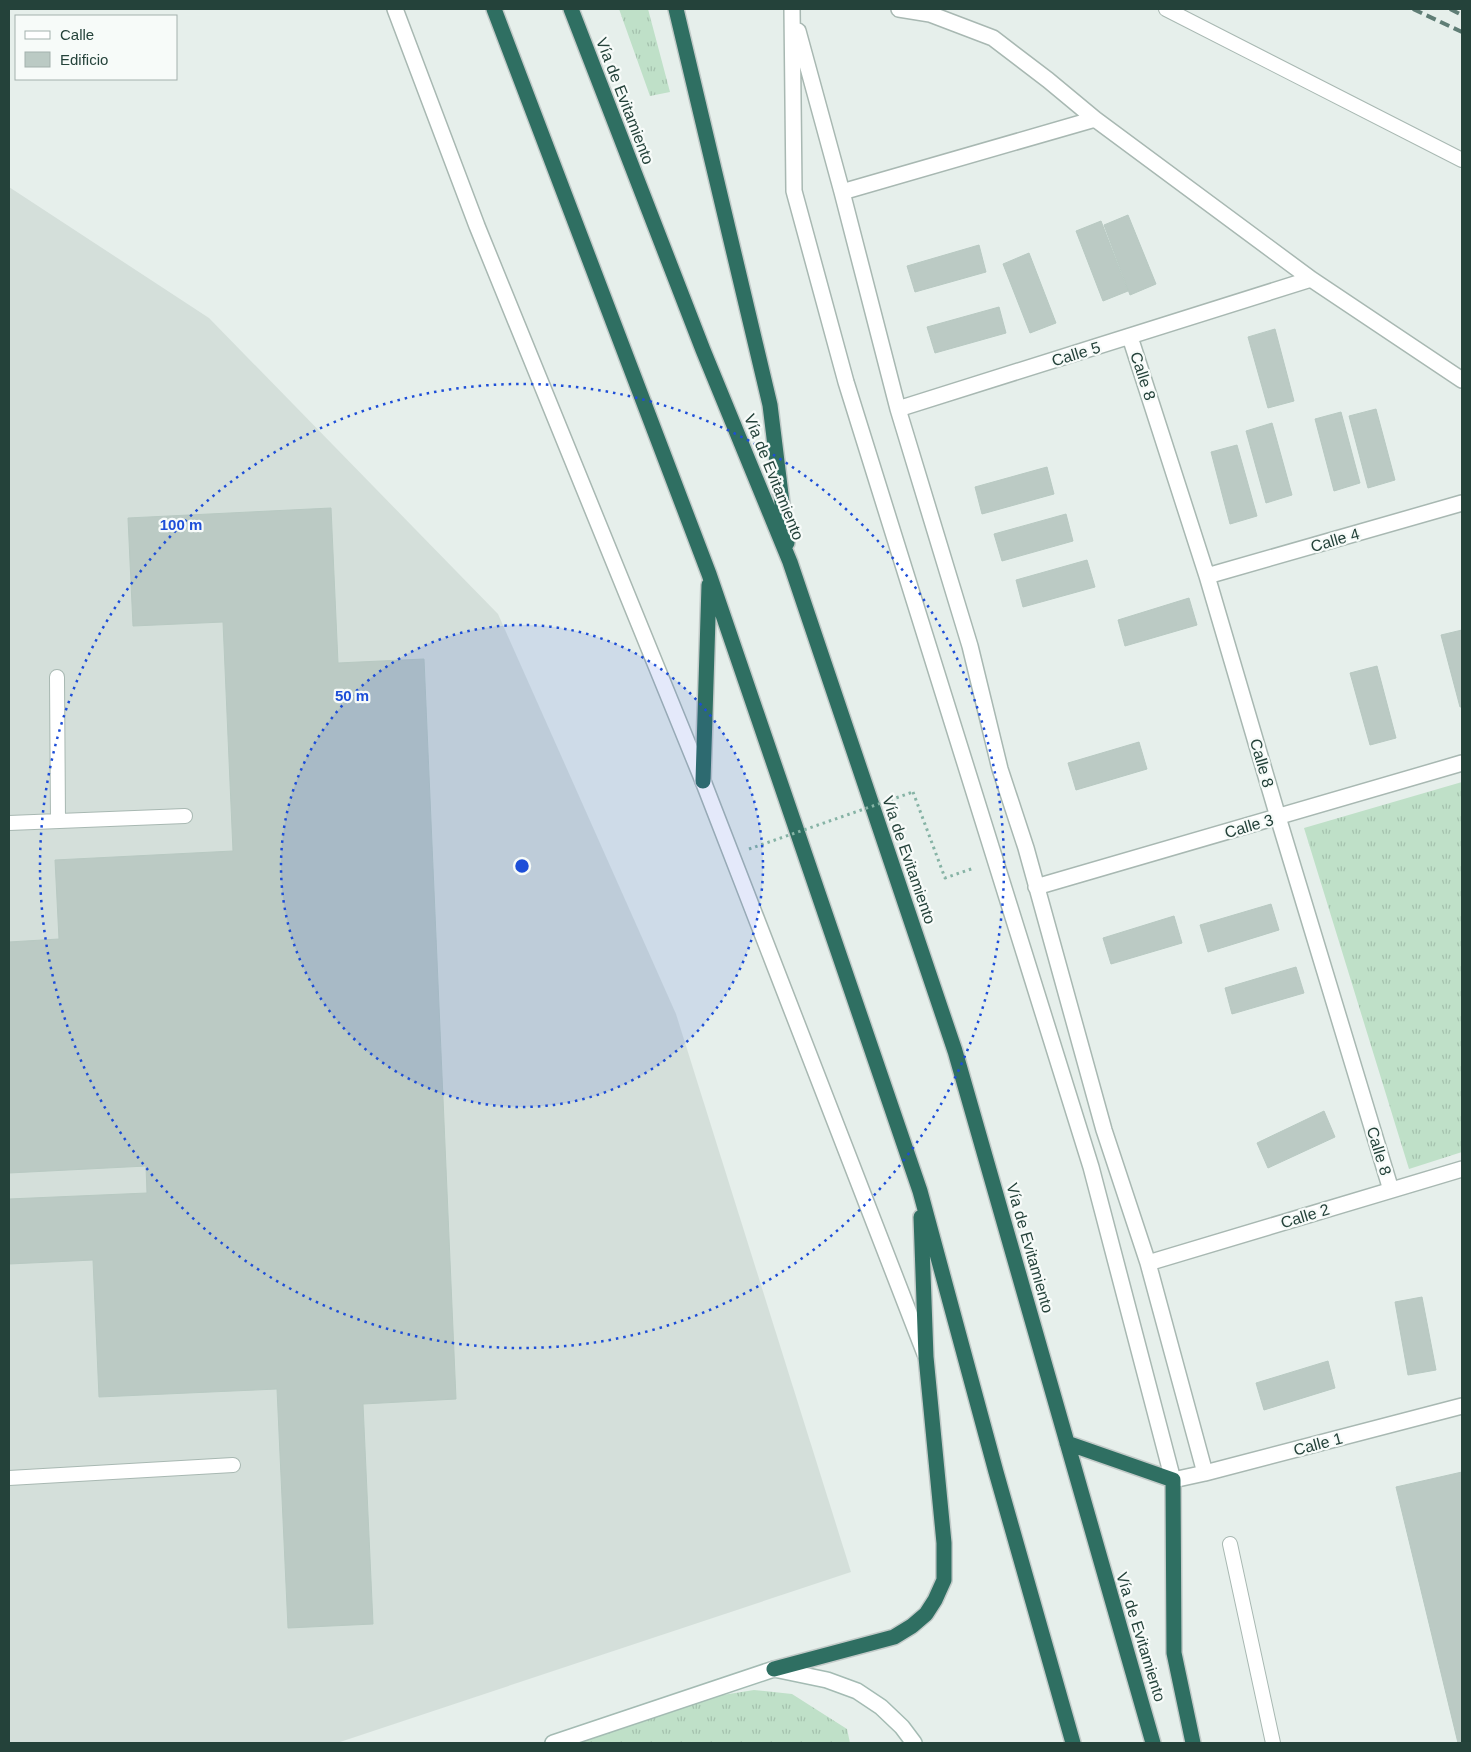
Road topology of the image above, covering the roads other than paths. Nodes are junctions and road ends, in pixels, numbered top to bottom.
1 (395, 9) edge
2 (494, 9) edge
3 (571, 9) edge
4 (676, 9) edge
5 (797, 9) edge
6 (899, 9) edge
7 (1166, 9) edge
8 (1095, 118) junction
9 (1462, 160) edge
10 (842, 192) junction
11 (1311, 279) junction
12 (1130, 337) junction
13 (1462, 380) edge
14 (898, 409) junction
15 (1462, 503) edge
16 (790, 562) junction
17 (709, 574) junction
18 (1208, 576) junction
19 (57, 676) dead end
20 (1462, 762) edge
21 (703, 781) junction
22 (185, 816) dead end
23 (1278, 817) junction
24 (58, 822) junction
25 (9, 824) edge
26 (1036, 886) junction
27 (1462, 1169) edge
28 (1391, 1190) junction
29 (920, 1191) junction
30 (1148, 1263) junction
31 (926, 1357) junction
32 (1462, 1406) edge
33 (1067, 1443) junction
34 (233, 1465) dead end
35 (1205, 1473) junction
36 (9, 1478) edge
37 (1173, 1480) junction
38 (1230, 1544) dead end
39 (774, 1668) junction
40 (1148, 1721) junction
41 (553, 1743) edge
42 (914, 1743) edge
43 (1073, 1743) edge
44 (1153, 1743) edge
45 (1163, 1743) edge
46 (1193, 1743) edge
47 (1273, 1743) edge

1 - 21 street
2 - 17 highway
3 - 16 highway, Vía de Evitamiento
4 - 16 highway
5 - 10 street
5 - 37 street
6 - 8 street
7 - 9 lane
8 - 10 street
8 - 11 street
10 - 14 street
11 - 12 street, Calle 5
11 - 13 street
12 - 14 street, Calle 5
12 - 18 street, Calle 8
14 - 26 street
15 - 18 street, Calle 4
16 - 33 highway, Vía de Evitamiento
17 - 21 highway
17 - 29 highway
18 - 23 street, Calle 8
19 - 24 lane
20 - 23 street, Calle 3
21 - 31 street
22 - 24 lane
23 - 26 street, Calle 3
23 - 28 street, Calle 8
24 - 25 lane
26 - 30 street
27 - 28 street, Calle 2
28 - 30 street, Calle 2
29 - 31 highway
29 - 43 highway
30 - 35 street
31 - 39 highway
32 - 35 street, Calle 1
33 - 37 highway
33 - 40 highway, Vía de Evitamiento
34 - 36 lane
35 - 37 street, Calle 1
37 - 46 highway
38 - 47 lane
39 - 41 street
39 - 42 street
40 - 44 highway, Vía de Evitamiento
40 - 45 highway

